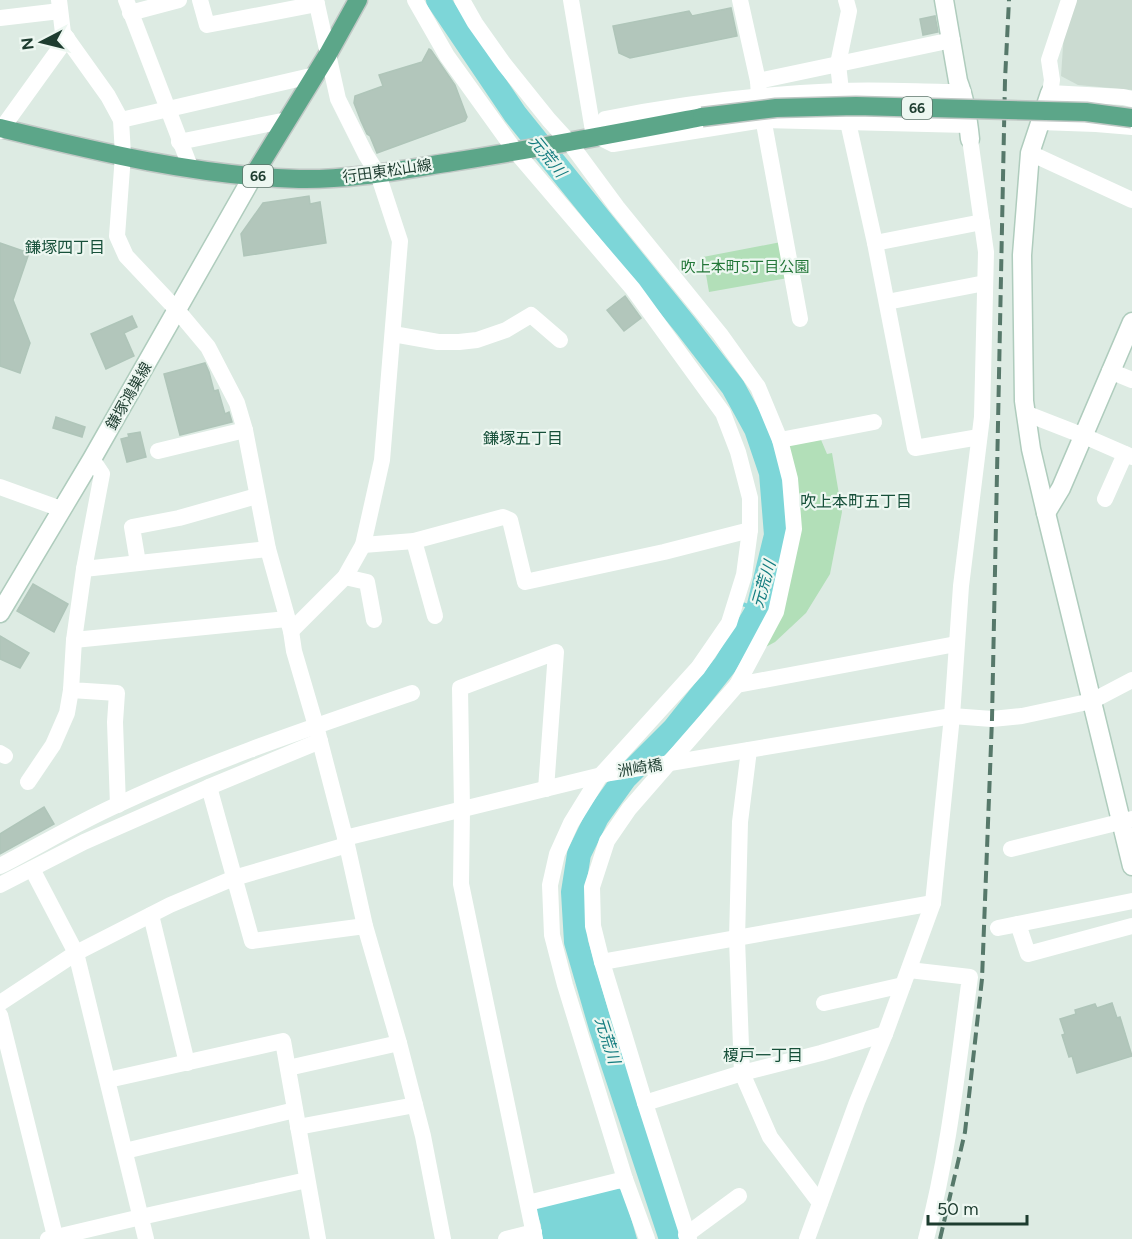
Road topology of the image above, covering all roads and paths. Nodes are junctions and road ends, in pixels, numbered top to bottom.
1 (179, 0) edge
2 (200, 0) edge
3 (358, 0) edge
4 (415, 0) edge
5 (462, 0) edge
6 (571, 0) edge
7 (740, 0) edge
8 (846, 0) edge
9 (944, 0) edge
10 (1070, 0) edge
11 (316, 2) edge
12 (60, 5) edge
13 (128, 6) edge
14 (0, 18) edge
15 (67, 38) junction
16 (952, 40) junction
17 (328, 54) junction
18 (838, 64) junction
19 (315, 75) junction
20 (758, 88) junction
21 (841, 90) junction
22 (963, 92) junction
23 (1050, 93) junction
24 (1132, 99) edge
25 (168, 109) junction
26 (1132, 118) edge
27 (121, 120) junction
28 (287, 120) junction
29 (763, 120) junction
30 (848, 122) junction
31 (1040, 122) junction
32 (1132, 128) edge
33 (0, 129) edge
34 (969, 131) junction
35 (595, 137) junction
36 (179, 142) junction
37 (566, 142) junction
38 (518, 151) junction
39 (1030, 153) junction
40 (123, 156) junction
41 (191, 169) junction
42 (378, 174) junction
43 (253, 176) junction
44 (1132, 200) edge
45 (982, 222) junction
46 (875, 243) junction
47 (985, 283) junction
48 (887, 302) junction
49 (177, 310) junction
50 (800, 319) dead end
51 (1132, 322) edge
52 (393, 334) junction
53 (560, 340) dead end
54 (1110, 371) junction
55 (1132, 380) edge
56 (1025, 413) junction
57 (874, 422) dead end
58 (245, 430) junction
59 (1084, 436) junction
60 (979, 437) junction
61 (780, 440) junction
62 (158, 451) dead end
63 (1128, 456) edge
64 (92, 459) junction
65 (0, 487) edge
66 (257, 496) junction
67 (1105, 499) dead end
68 (61, 509) junction
69 (1046, 513) junction
70 (750, 530) junction
71 (414, 541) junction
72 (363, 545) junction
73 (268, 549) junction
74 (138, 563) junction
75 (84, 569) junction
76 (345, 577) junction
77 (0, 613) edge
78 (435, 616) dead end
79 (374, 620) dead end
80 (289, 625) junction
81 (74, 640) junction
82 (956, 644) junction
83 (1132, 680) edge
84 (737, 685) junction
85 (70, 690) junction
86 (412, 693) dead end
87 (1092, 701) junction
88 (951, 716) junction
89 (318, 733) junction
90 (749, 750) junction
91 (669, 764) junction
92 (605, 775) junction
93 (28, 782) dead end
94 (209, 787) junction
95 (546, 789) junction
96 (118, 805) junction
97 (462, 809) junction
98 (1127, 821) edge
99 (346, 842) junction
100 (1011, 849) dead end
101 (0, 866) edge
102 (1132, 866) edge
103 (32, 869) junction
104 (234, 878) junction
105 (0, 885) edge
106 (1132, 901) edge
107 (933, 903) junction
108 (151, 915) junction
109 (1018, 924) junction
110 (365, 926) junction
111 (1132, 926) edge
112 (998, 928) dead end
113 (737, 939) junction
114 (76, 953) junction
115 (602, 962) junction
116 (906, 977) junction
117 (0, 1003) edge
118 (824, 1003) dead end
119 (0, 1015) edge
120 (885, 1034) junction
121 (399, 1043) junction
122 (188, 1063) junction
123 (288, 1068) junction
124 (741, 1073) junction
125 (108, 1080) junction
126 (645, 1102) junction
127 (415, 1105) junction
128 (295, 1110) junction
129 (298, 1127) junction
130 (125, 1151) junction
131 (626, 1179) junction
132 (308, 1180) junction
133 (739, 1196) dead end
134 (528, 1203) junction
135 (820, 1203) junction
136 (141, 1216) junction
137 (535, 1236) edge
138 (688, 1237) edge
139 (51, 1238) edge
140 (146, 1239) edge
141 (318, 1239) edge
142 (442, 1239) edge
143 (506, 1239) edge
144 (647, 1239) edge
145 (807, 1239) edge
146 (926, 1239) edge

1 - 13 street
2 - 11 street
3 - 17 main road, 66
4 - 38 street
5 - 37 street
6 - 35 street
7 - 20 street
8 - 18 street
9 - 16 street
10 - 23 street
11 - 17 street
12 - 14 street
12 - 15 street
13 - 25 street
15 - 27 street
15 - 33 street
16 - 18 street
16 - 22 street
17 - 19 main road, 66
17 - 42 street
18 - 20 street
18 - 21 street
19 - 25 street
19 - 28 main road, 66
20 - 21 street
20 - 29 street
20 - 35 street
21 - 22 street
21 - 30 street
22 - 34 street
23 - 24 street
23 - 31 street
25 - 27 street
25 - 36 street
26 - 35 main road, 66, bridge
27 - 40 street
28 - 36 street
28 - 43 main road, 66
29 - 30 street
29 - 35 street
29 - 50 street
30 - 34 street
30 - 46 street
31 - 32 street
31 - 39 street
33 - 40 main road, 行田東松山線 / 66
34 - 45 street
35 - 37 main road, 66
36 - 41 street
37 - 38 main road, 66
37 - 61 street
38 - 42 main road, 行田東松山線 / 66
38 - 70 street
39 - 44 street
39 - 56 street
40 - 41 main road, 行田東松山線 / 66
40 - 49 street
41 - 43 main road, 行田東松山線 / 66
42 - 43 main road, 行田東松山線 / 66
42 - 52 street
43 - 49 street, 鎌塚鴻巣線
45 - 46 street
45 - 47 street
46 - 48 street
47 - 48 street
47 - 60 street
48 - 60 street
49 - 58 street
49 - 64 street, 鎌塚鴻巣線
51 - 54 street
52 - 53 street
52 - 72 street
54 - 55 street
54 - 59 street
56 - 59 street
56 - 69 street
57 - 61 street
58 - 62 street
58 - 66 street
59 - 63 street
59 - 69 street
60 - 82 street
61 - 84 street
63 - 67 street
64 - 68 street, 鎌塚鴻巣線
64 - 75 street
65 - 68 street
66 - 73 street
66 - 74 street
68 - 77 street, 鎌塚鴻巣線
69 - 87 street
70 - 71 street
70 - 92 street
71 - 72 street
71 - 78 street
72 - 76 street
73 - 74 street
73 - 80 street
74 - 75 street
75 - 81 street
76 - 79 street
76 - 80 street
80 - 81 street
80 - 89 street
81 - 85 street
82 - 84 street
82 - 88 street
83 - 87 street, 洲崎橋
84 - 91 street
85 - 93 street
85 - 96 street
86 - 89 street
87 - 88 street, 洲崎橋
87 - 98 street
88 - 90 street, 洲崎橋
88 - 107 street
89 - 94 street
89 - 96 street
89 - 99 street
90 - 91 street, 洲崎橋
90 - 113 street
91 - 92 street, 洲崎橋
91 - 115 street
92 - 95 street, 洲崎橋
92 - 131 street
94 - 103 street
94 - 104 street
95 - 97 street, 洲崎橋
95 - 97 street
96 - 101 street
97 - 99 street, 洲崎橋
97 - 134 street
98 - 100 street
98 - 102 street
99 - 104 street, 洲崎橋
99 - 110 street
103 - 105 street
103 - 114 street
104 - 108 street, 洲崎橋
104 - 110 street
106 - 109 street
107 - 113 street
107 - 116 street
108 - 114 street, 洲崎橋
108 - 122 street
109 - 111 street
109 - 112 street
110 - 121 street
113 - 115 street
113 - 124 street
114 - 117 street, 洲崎橋
114 - 125 street
115 - 126 street
116 - 118 street
116 - 120 street
116 - 146 street
119 - 139 street
120 - 124 street
120 - 135 street
121 - 123 street
121 - 127 street
122 - 123 street
122 - 125 street
123 - 128 street
124 - 126 street
124 - 135 street
125 - 130 street
126 - 138 street
127 - 129 street
127 - 142 street
128 - 129 street
128 - 130 street
129 - 132 street
130 - 136 street
131 - 134 street
131 - 144 street
132 - 136 street
132 - 141 street
133 - 138 street
134 - 137 street
135 - 145 street
136 - 139 street
136 - 140 street
137 - 143 street

